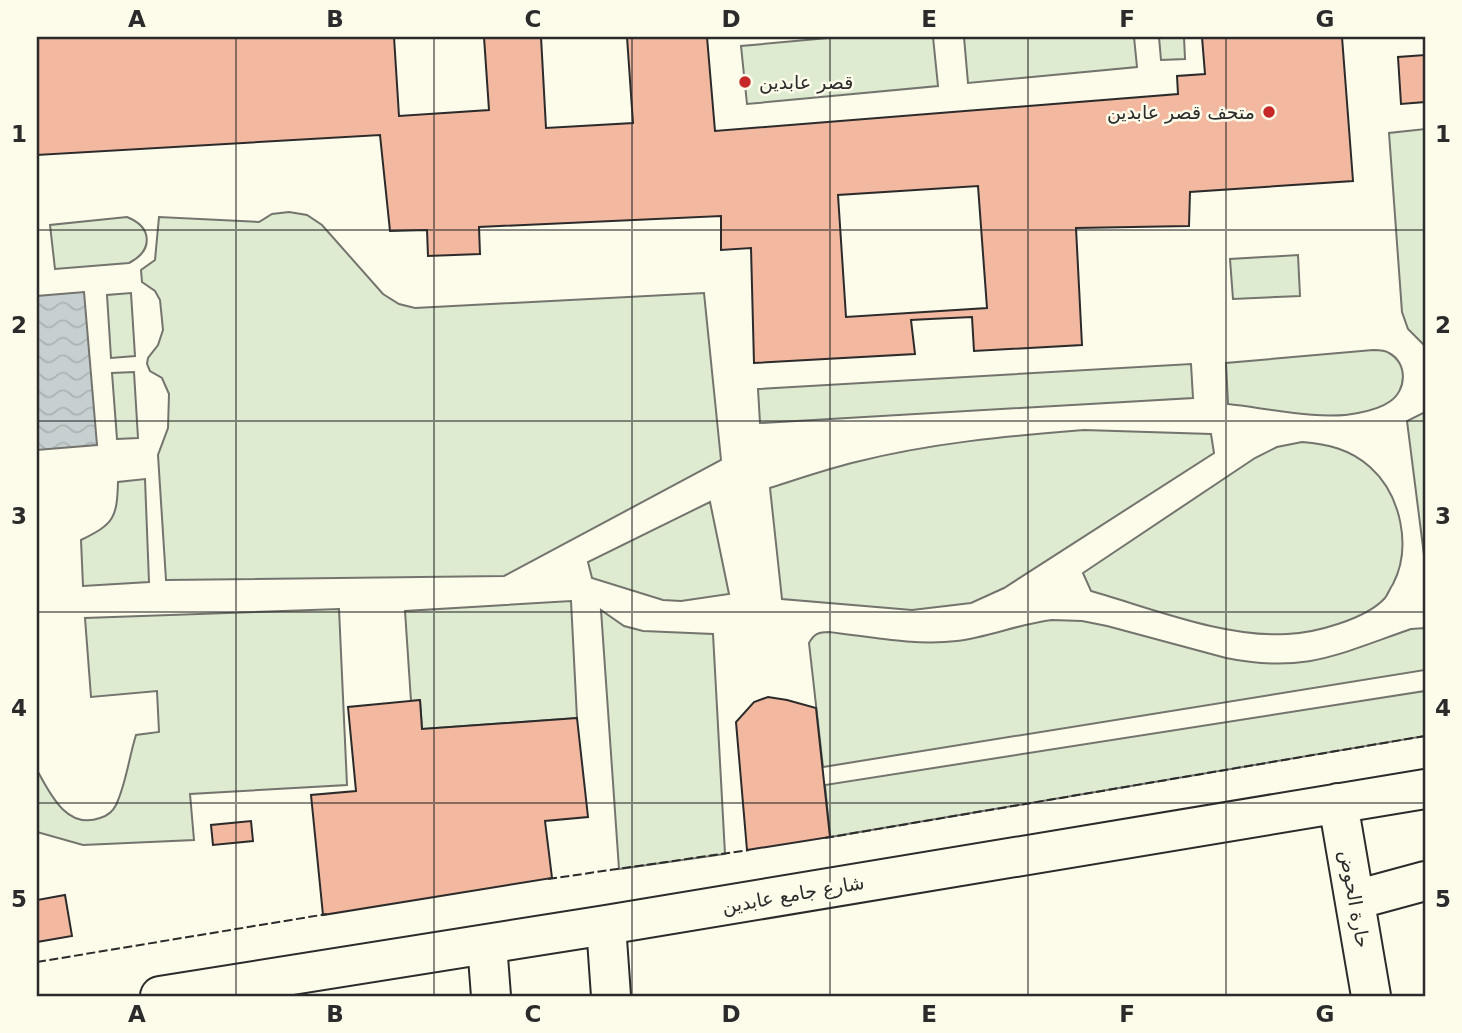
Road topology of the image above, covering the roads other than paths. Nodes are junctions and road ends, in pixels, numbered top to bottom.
1 (1425, 789) edge
2 (1338, 803) junction
3 (1425, 881) edge
4 (1355, 900) junction
5 (606, 925) junction
6 (487, 944) junction
7 (160, 996) edge
8 (491, 996) edge
9 (611, 996) edge
10 (1371, 996) edge

1 - 2 street, شارع جامع عابدين
2 - 4 street, حارة الحوض
2 - 5 street, شارع جامع عابدين
3 - 4 street
4 - 10 street, حارة الحوض
5 - 6 street, شارع جامع عابدين
5 - 9 street
6 - 7 street, شارع جامع عابدين
6 - 8 street

